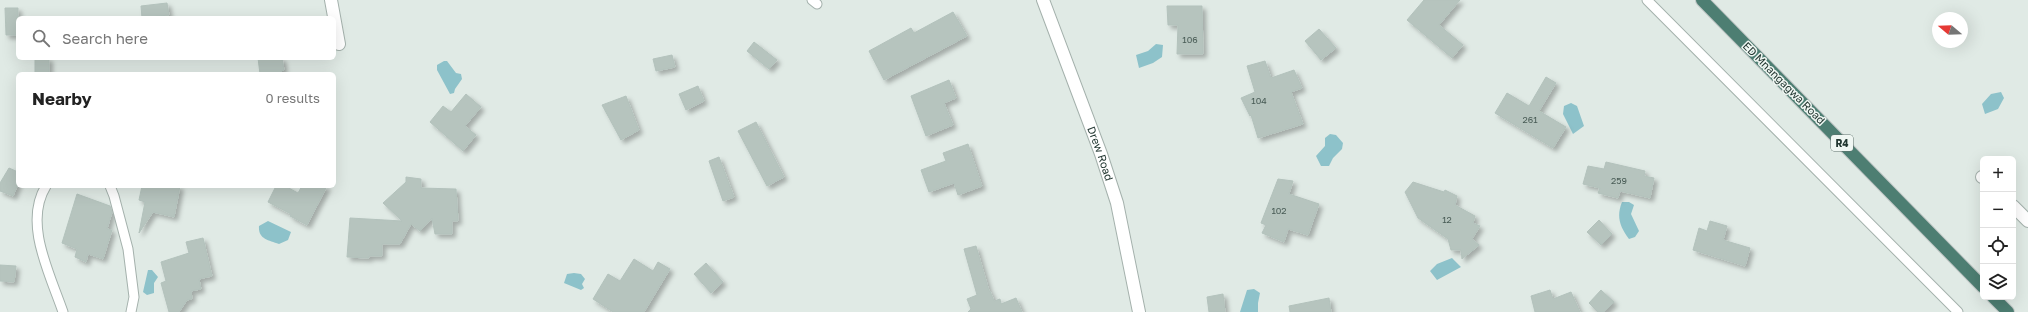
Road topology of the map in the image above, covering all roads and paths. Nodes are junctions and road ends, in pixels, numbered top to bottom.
1 (331, 0) edge
2 (1043, 0) edge
3 (1647, 0) edge
4 (1702, 0) edge
5 (334, 16) edge
6 (336, 28) edge
7 (339, 44) dead end
8 (45, 188) edge
9 (111, 188) edge
10 (2016, 209) edge
11 (2028, 221) edge
12 (1980, 284) edge
13 (1996, 300) edge
14 (63, 312) edge
15 (131, 312) edge
16 (1139, 312) edge
17 (1958, 312) edge
18 (2008, 312) edge

1 - 5 street
2 - 16 street, Drew Road
3 - 17 lane
4 - 12 highway, ED Mnangagwa Road / R4
6 - 7 street
8 - 14 lane
9 - 15 lane
10 - 11 street
13 - 18 highway

